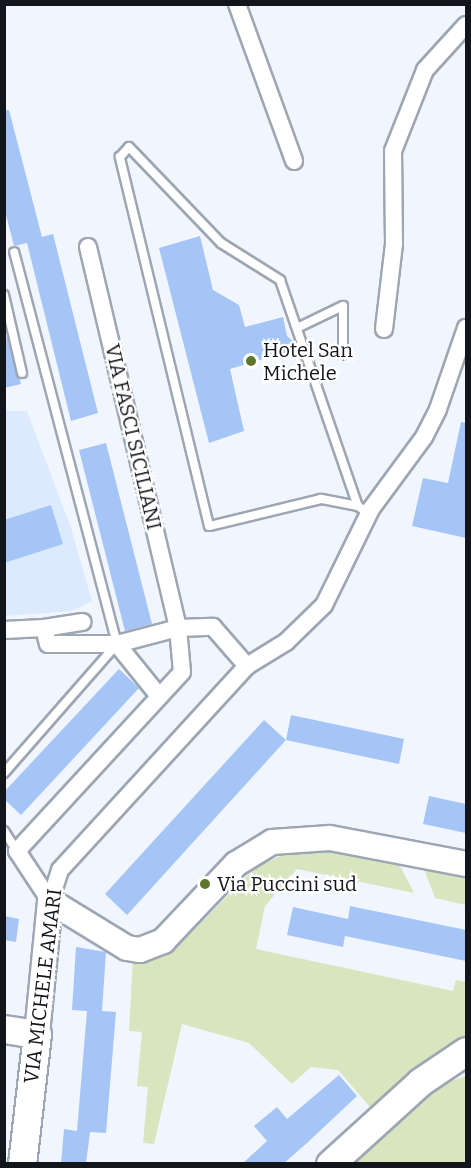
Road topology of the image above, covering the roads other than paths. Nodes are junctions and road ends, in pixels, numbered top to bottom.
1 (237, 4) edge
2 (466, 25) edge
3 (294, 161) dead end
4 (88, 247) dead end
5 (14, 252) dead end
6 (4, 295) edge
7 (297, 328) junction
8 (466, 328) edge
9 (384, 329) dead end
10 (343, 355) dead end
11 (22, 373) dead end
12 (363, 510) junction
13 (83, 622) dead end
14 (44, 628) junction
15 (178, 628) junction
16 (4, 630) edge
17 (117, 644) junction
18 (248, 666) junction
19 (159, 696) junction
20 (4, 773) edge
21 (4, 831) edge
22 (17, 851) junction
23 (466, 864) edge
24 (50, 901) junction
25 (4, 1029) edge
26 (37, 1034) junction
27 (466, 1051) edge
28 (466, 1064) edge
29 (420, 1082) junction
30 (22, 1164) edge
31 (330, 1164) edge

1 - 3 street
2 - 9 street
4 - 15 street, VIA FASCI SICILIANI
5 - 17 lane
6 - 11 lane
7 - 10 lane
7 - 12 lane
7 - 12 lane
8 - 12 street
12 - 18 street
13 - 14 street
14 - 16 street
14 - 17 street
15 - 17 street
15 - 18 street
15 - 19 street, VIA FASCI SICILIANI
17 - 19 street
17 - 20 lane
18 - 24 street, VIA MICHELE AMARI
19 - 22 street, VIA FASCI SICILIANI
21 - 22 lane
22 - 24 street
23 - 24 main road
24 - 26 main road, VIA MICHELE AMARI
25 - 26 main road
26 - 30 main road, VIA MICHELE AMARI
27 - 29 main road
28 - 29 main road
29 - 31 main road

